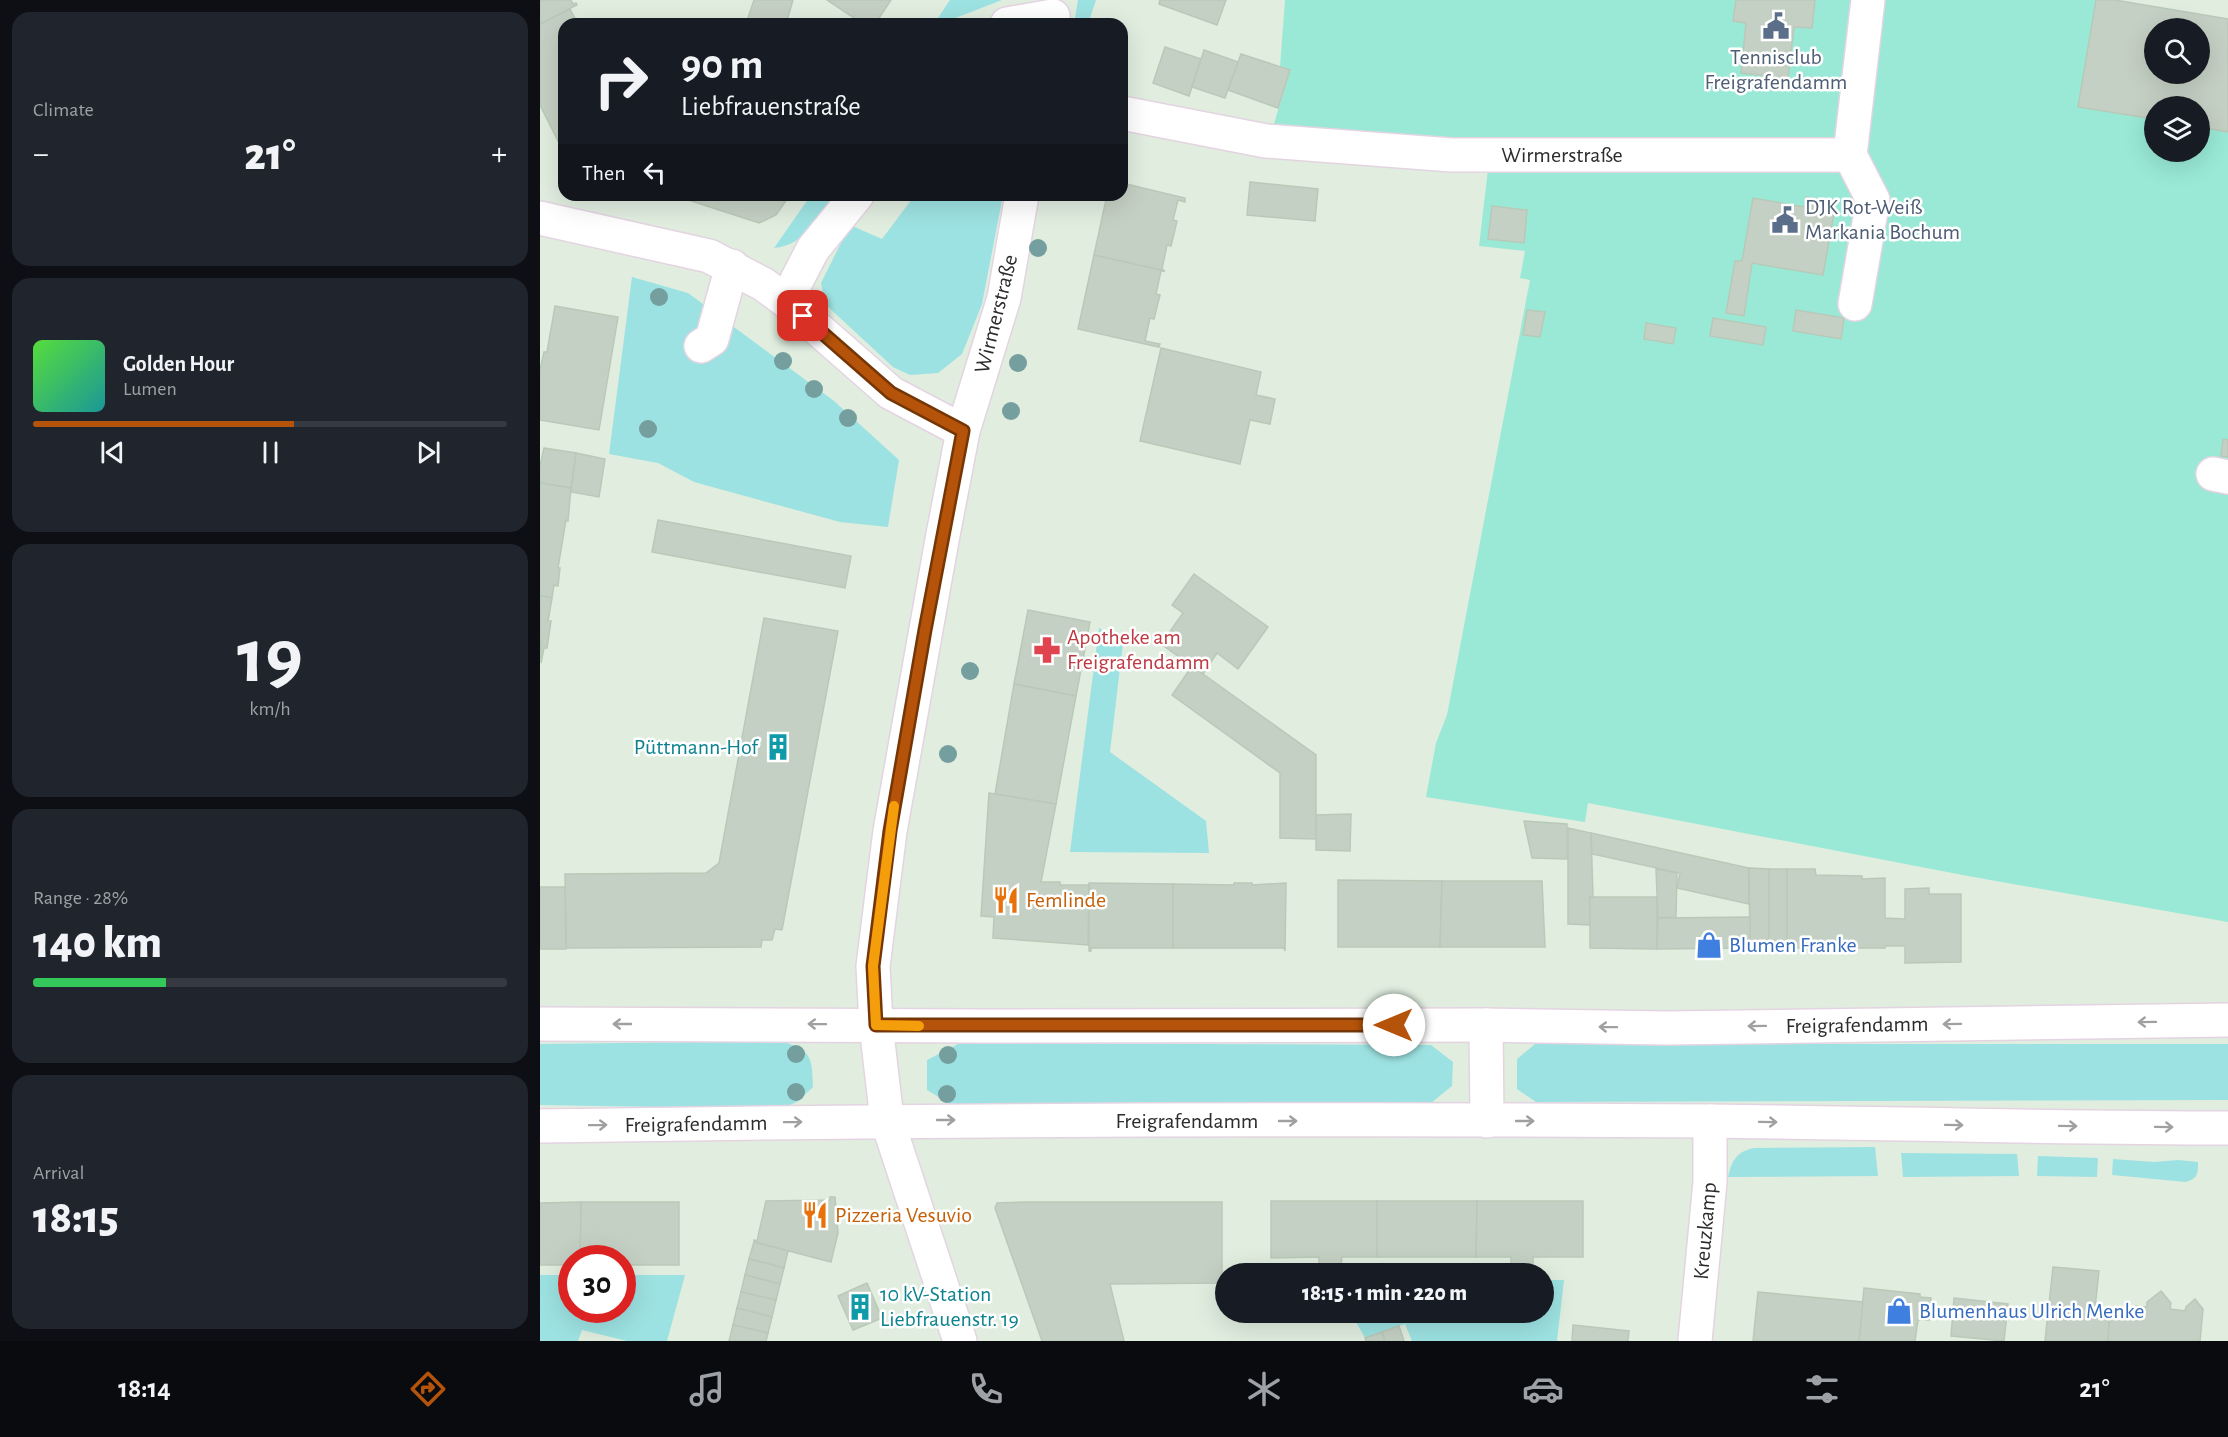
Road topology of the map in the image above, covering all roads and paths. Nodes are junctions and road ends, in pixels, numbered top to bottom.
1 (1868, 0) edge
2 (1053, 14) edge
3 (1035, 18) edge
4 (1128, 114) edge
5 (1850, 154) junction
6 (851, 201) edge
7 (1022, 201) edge
8 (540, 218) edge
9 (732, 267) junction
10 (786, 301) junction
11 (1855, 304) dead end
12 (701, 346) dead end
13 (963, 431) junction
14 (2228, 1020) edge
15 (540, 1024) edge
16 (876, 1025) junction
17 (1486, 1025) junction
18 (887, 1120) junction
19 (1487, 1121) junction
20 (1710, 1121) junction
21 (540, 1126) edge
22 (2228, 1128) edge
23 (960, 1341) edge
24 (1695, 1341) edge

1 - 5 street
2 - 3 street
4 - 5 street, Wirmerstraße
5 - 11 street
6 - 10 street
7 - 13 street, Wirmerstraße
8 - 9 street
9 - 10 street
9 - 12 street
10 - 13 street
13 - 16 street, Wirmerstraße
14 -> 17 street, Freigrafendamm
16 -> 15 street, Freigrafendamm
16 - 17 street, Freigrafendamm
16 - 18 street
17 - 19 street
18 -> 19 street, Freigrafendamm
21 -> 18 street, Freigrafendamm
18 - 23 street
19 -> 20 street, Freigrafendamm
20 -> 22 street, Freigrafendamm
20 - 24 street, Kreuzkamp

